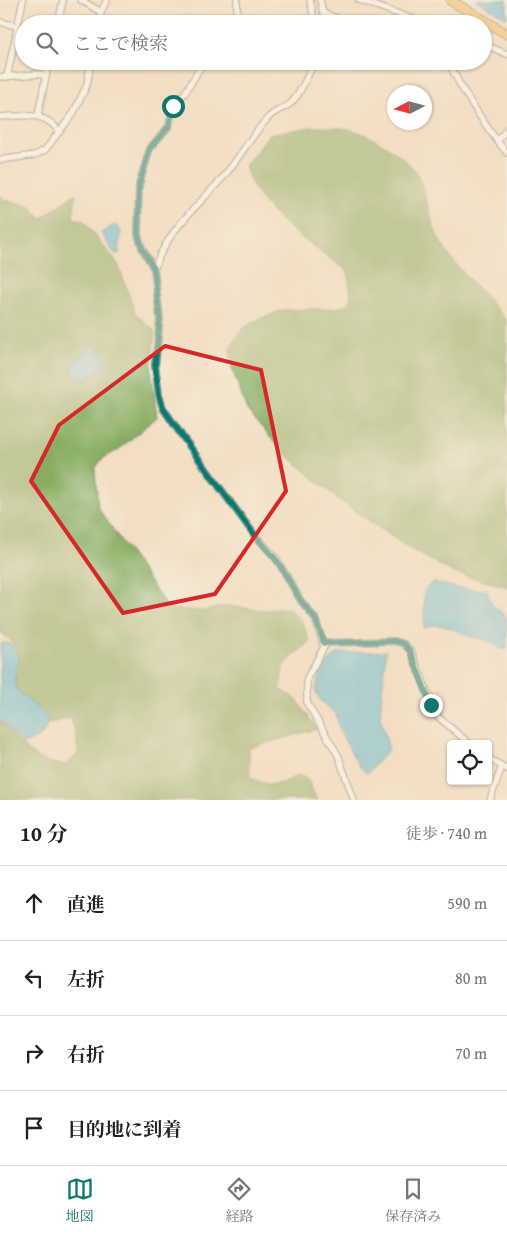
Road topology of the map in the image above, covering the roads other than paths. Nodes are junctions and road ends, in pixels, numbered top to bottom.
1 (23, 0) edge
2 (63, 0) edge
3 (81, 0) edge
4 (108, 0) edge
5 (238, 0) edge
6 (310, 0) edge
7 (320, 0) edge
8 (359, 0) edge
9 (450, 0) edge
10 (100, 12) junction
11 (20, 15) edge
12 (60, 15) edge
13 (100, 15) edge
14 (236, 15) edge
15 (313, 15) edge
16 (329, 15) edge
17 (402, 15) edge
18 (475, 15) edge
19 (0, 22) edge
20 (492, 25) edge
21 (15, 26) edge
22 (15, 33) edge
23 (507, 34) edge
24 (492, 48) edge
25 (507, 54) edge
26 (47, 70) edge
27 (90, 70) edge
28 (198, 70) edge
29 (310, 70) edge
30 (454, 70) edge
31 (3, 77) edge
32 (46, 77) junction
33 (38, 115) junction
34 (0, 117) edge
35 (507, 129) edge
36 (59, 132) junction
37 (497, 141) junction
38 (507, 153) edge
39 (0, 160) edge
40 (154, 269) junction
41 (324, 643) junction
42 (465, 740) edge
43 (492, 760) edge
44 (504, 768) edge
45 (354, 800) edge
46 (490, 800) edge

1 - 11 street
2 - 12 street
3 - 10 street
4 - 10 street
5 - 14 street
6 - 15 street
7 - 16 street
8 - 17 street
9 - 18 highway
10 - 13 street
19 - 21 street
20 - 23 highway
22 - 31 street
24 - 25 street
26 - 32 street
27 - 36 street
28 - 40 street
29 - 40 street
30 - 37 street
31 - 32 street
32 - 33 street
33 - 34 street
33 - 36 street
35 - 37 street
36 - 39 street
37 - 38 street
40 - 41 street
41 - 42 street
41 - 45 street
43 - 44 street
44 - 46 street

